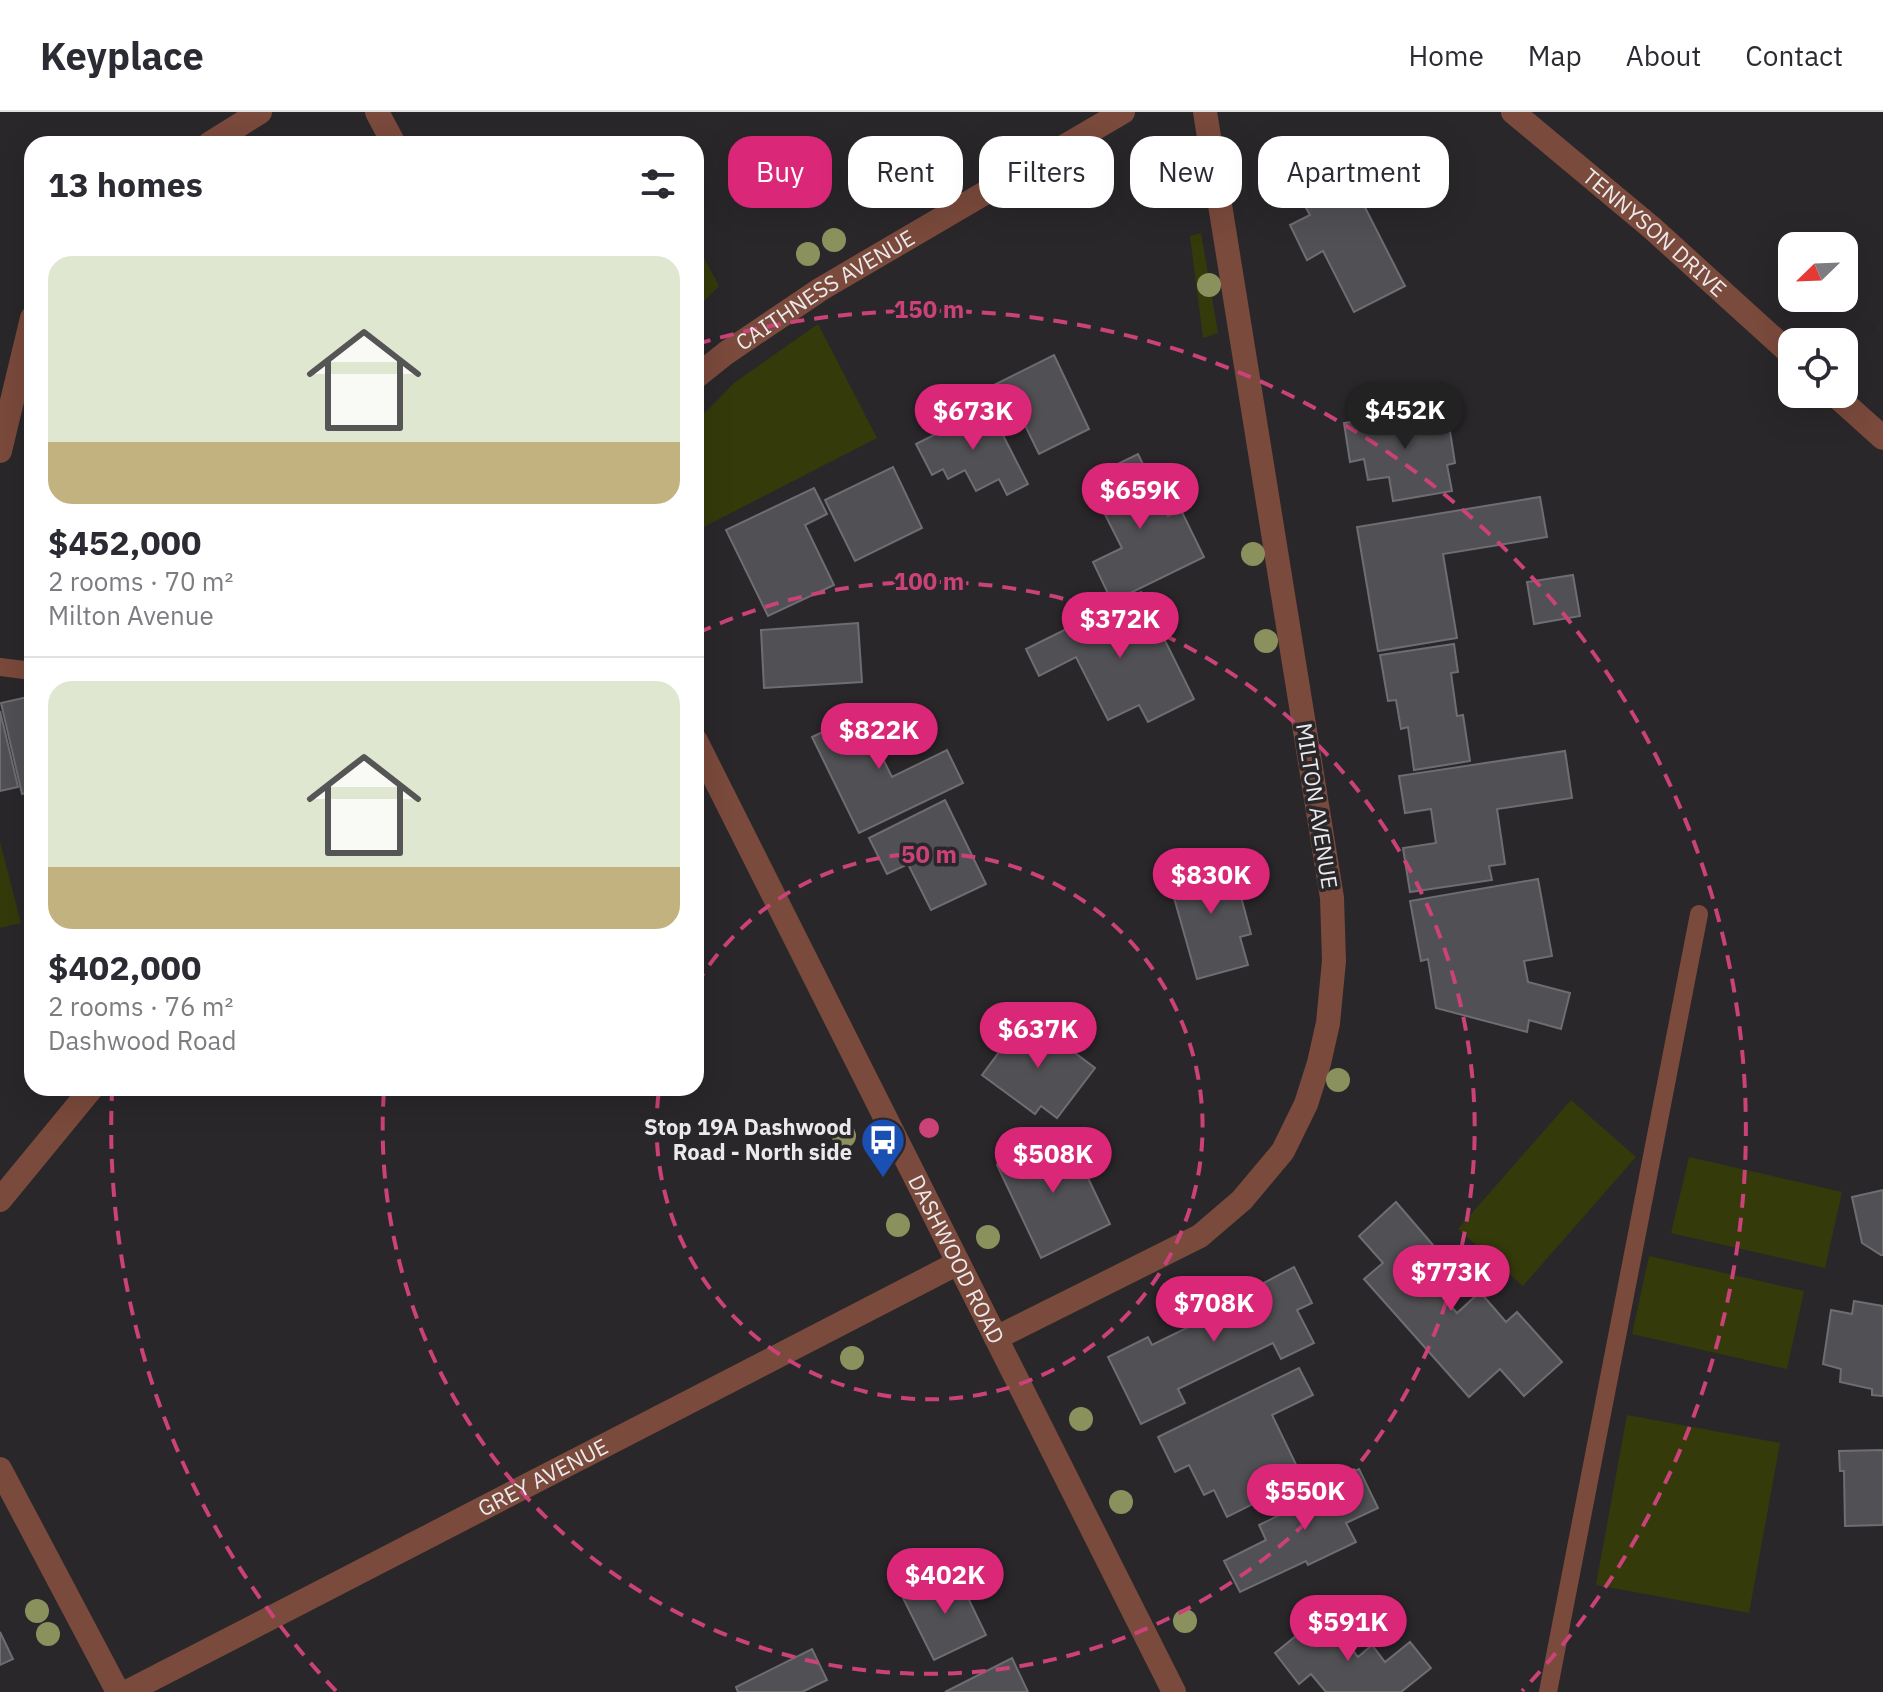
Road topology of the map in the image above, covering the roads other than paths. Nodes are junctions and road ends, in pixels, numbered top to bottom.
1 (260, 112) edge
2 (377, 112) edge
3 (1123, 112) edge
4 (1205, 112) edge
5 (1513, 112) edge
6 (222, 136) edge
7 (390, 136) edge
8 (1778, 342) edge
9 (24, 351) edge
10 (704, 371) edge
11 (1850, 408) edge
12 (1883, 438) edge
13 (0, 451) edge
14 (0, 667) edge
15 (24, 670) edge
16 (704, 757) edge
17 (1699, 914) dead end
18 (85, 1096) edge
19 (0, 1200) edge
20 (958, 1263) junction
21 (996, 1338) junction
22 (0, 1469) edge
23 (118, 1692) edge
24 (127, 1692) edge
25 (1174, 1692) edge
26 (1548, 1692) edge

1 - 6 street
2 - 7 street
3 - 10 street, CAITHNESS AVENUE
4 - 21 street, MILTON AVENUE
5 - 8 street, TENNYSON DRIVE
9 - 13 street
11 - 12 street
14 - 15 lane
16 - 20 street, DASHWOOD ROAD
17 - 26 lane
18 - 19 street
20 - 21 street, DASHWOOD ROAD
20 - 24 street, GREY AVENUE
21 - 25 street, DASHWOOD ROAD
22 - 23 street

